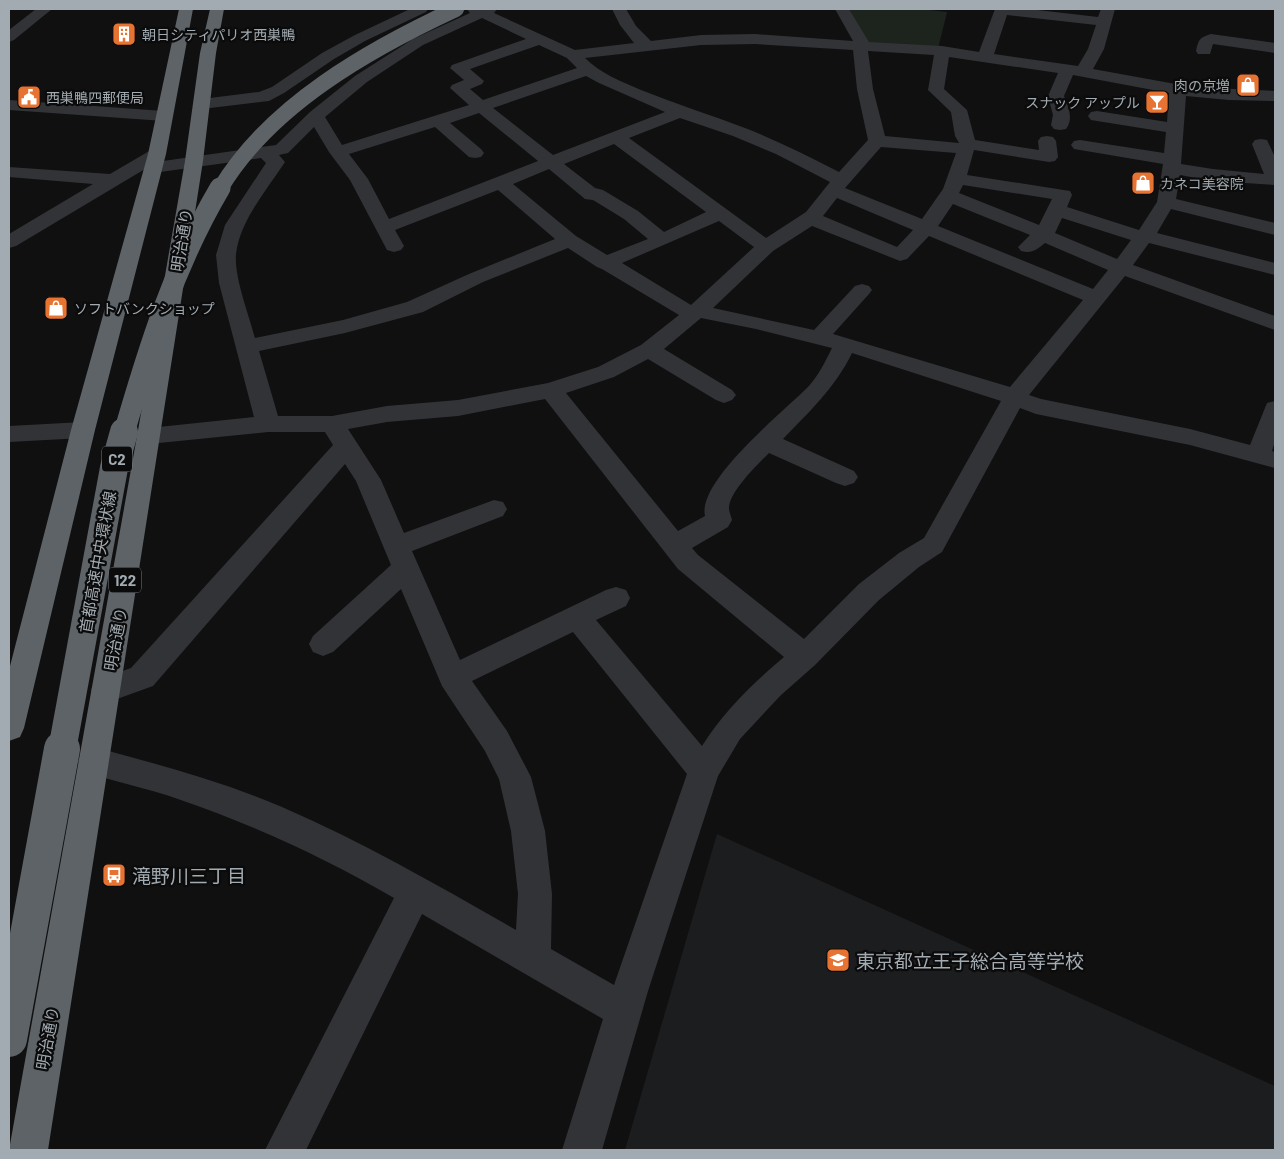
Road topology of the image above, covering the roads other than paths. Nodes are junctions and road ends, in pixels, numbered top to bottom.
1 (45, 9) edge
2 (186, 9) edge
3 (217, 9) edge
4 (421, 9) edge
5 (448, 9) edge
6 (456, 9) edge
7 (619, 9) edge
8 (842, 9) edge
9 (482, 10) edge
10 (1002, 10) edge
11 (1106, 16) edge
12 (9, 37) edge
13 (538, 40) junction
14 (647, 46) junction
15 (862, 46) junction
16 (1275, 48) edge
17 (942, 51) junction
18 (1204, 51) dead end
19 (573, 55) junction
20 (985, 58) junction
21 (588, 70) junction
22 (1075, 71) junction
23 (304, 73) junction
24 (361, 79) junction
25 (1178, 89) junction
26 (1275, 96) edge
27 (202, 104) junction
28 (9, 105) edge
29 (481, 107) junction
30 (673, 109) junction
31 (164, 116) junction
32 (316, 116) junction
33 (1096, 116) dead end
34 (438, 121) junction
35 (1060, 125) dead end
36 (1174, 128) junction
37 (617, 138) junction
38 (1047, 140) dead end
39 (877, 141) junction
40 (1261, 144) dead end
41 (1080, 145) dead end
42 (966, 147) junction
43 (338, 152) junction
44 (266, 153) junction
45 (476, 153) dead end
46 (155, 161) junction
47 (194, 163) junction
48 (550, 164) junction
49 (1173, 164) junction
50 (9, 172) edge
51 (1275, 179) edge
52 (112, 180) junction
53 (501, 183) junction
54 (838, 185) junction
55 (953, 187) junction
56 (1166, 202) junction
57 (1055, 210) junction
58 (721, 213) junction
59 (810, 218) junction
60 (385, 227) junction
61 (927, 228) junction
62 (1275, 229) edge
63 (1043, 235) junction
64 (1144, 236) junction
65 (568, 240) junction
66 (662, 240) junction
67 (9, 242) edge
68 (394, 246) dead end
69 (766, 247) junction
70 (1011, 262) junction
71 (604, 263) junction
72 (1122, 268) junction
73 (1275, 269) edge
74 (862, 290) dead end
75 (1097, 298) junction
76 (695, 313) junction
77 (1275, 323) edge
78 (819, 338) junction
79 (845, 344) junction
80 (248, 346) junction
81 (649, 350) junction
82 (551, 390) junction
83 (724, 395) dead end
84 (1014, 398) junction
85 (1275, 409) edge
86 (268, 424) junction
87 (83, 430) junction
88 (9, 434) edge
89 (340, 435) junction
90 (149, 436) junction
91 (767, 442) junction
92 (1266, 457) edge
93 (845, 477) dead end
94 (494, 509) dead end
95 (675, 545) junction
96 (402, 557) junction
97 (616, 598) dead end
98 (577, 617) junction
99 (323, 644) dead end
100 (804, 657) junction
101 (453, 677) junction
102 (106, 690) junction
103 (11, 708) edge
104 (94, 761) junction
105 (704, 771) junction
106 (415, 892) junction
107 (533, 959) junction
108 (9, 986) edge
109 (624, 1011) junction
110 (9, 1039) edge
111 (28, 1150) edge
112 (285, 1150) edge
113 (582, 1150) edge

1 - 12 street
2 - 31 highway
3 - 27 highway, 明治通り / 122
4 - 23 street
5 - 108 highway, 首都高速中央環状線 / C2, bridge
6 - 110 highway, 首都高速中央環状線 / C2, bridge
7 - 14 street
8 - 15 street
9 - 13 street
9 - 24 street
10 - 11 street
10 - 20 street
11 - 22 street
13 - 19 street
13 - 29 street
14 - 15 street
14 - 19 street
15 - 17 street
15 - 39 street
16 - 18 street
17 - 20 street
17 - 42 street
19 - 21 street
20 - 22 street
21 - 29 street
21 - 30 street
22 - 25 street
22 - 35 street
23 - 24 street
23 - 27 street
24 - 32 street
25 - 26 street
25 - 36 street
27 - 47 highway, 明治通り / 122
28 - 31 street
29 - 34 street
29 - 48 street
30 - 37 street
30 - 54 street
31 - 46 highway
32 - 43 street
32 - 44 street
33 - 36 street
34 - 43 street
34 - 45 street
36 - 49 street
37 - 48 street
37 - 58 street
38 - 42 street
39 - 42 street
39 - 54 street
40 - 51 street
41 - 49 street
42 - 55 street
43 - 60 street
44 - 47 street
44 - 80 street
46 - 47 street
46 - 52 street
46 - 87 highway
47 - 90 highway, 明治通り / 122
48 - 53 street
48 - 66 street
49 - 51 street
49 - 56 street
50 - 52 street
52 - 67 street
53 - 60 street
53 - 65 street
54 - 59 street
54 - 61 street
55 - 57 street
55 - 61 street
55 - 63 street
56 - 62 street
56 - 64 street
57 - 63 street
57 - 64 street
58 - 66 street
58 - 69 street
59 - 61 street
59 - 69 street
60 - 68 street
61 - 70 street
63 - 70 street
63 - 72 street
64 - 72 street
64 - 73 street
65 - 71 street
65 - 80 street
66 - 71 street
69 - 76 street
70 - 75 street
71 - 76 street
72 - 75 street
72 - 77 street
74 - 78 street
75 - 84 street
76 - 78 street
76 - 81 street
78 - 79 street
79 - 84 street
79 - 91 street
80 - 86 street
81 - 82 street
81 - 83 street
82 - 89 street
82 - 95 street
84 - 92 street
84 - 100 street
85 - 92 street
86 - 89 street
86 - 90 street
87 - 88 street
87 - 103 highway
89 - 96 street
89 - 102 street
90 - 102 highway, 明治通り / 122
91 - 93 street
91 - 95 street
94 - 96 street
95 - 100 street
96 - 99 street
96 - 101 street
97 - 98 street
98 - 101 street
98 - 105 street
100 - 105 street
101 - 107 street
102 - 104 highway, 明治通り / 122
104 - 106 street
104 - 111 highway, 明治通り / 122
105 - 109 street
106 - 107 street
106 - 112 street
107 - 109 street
109 - 113 street

